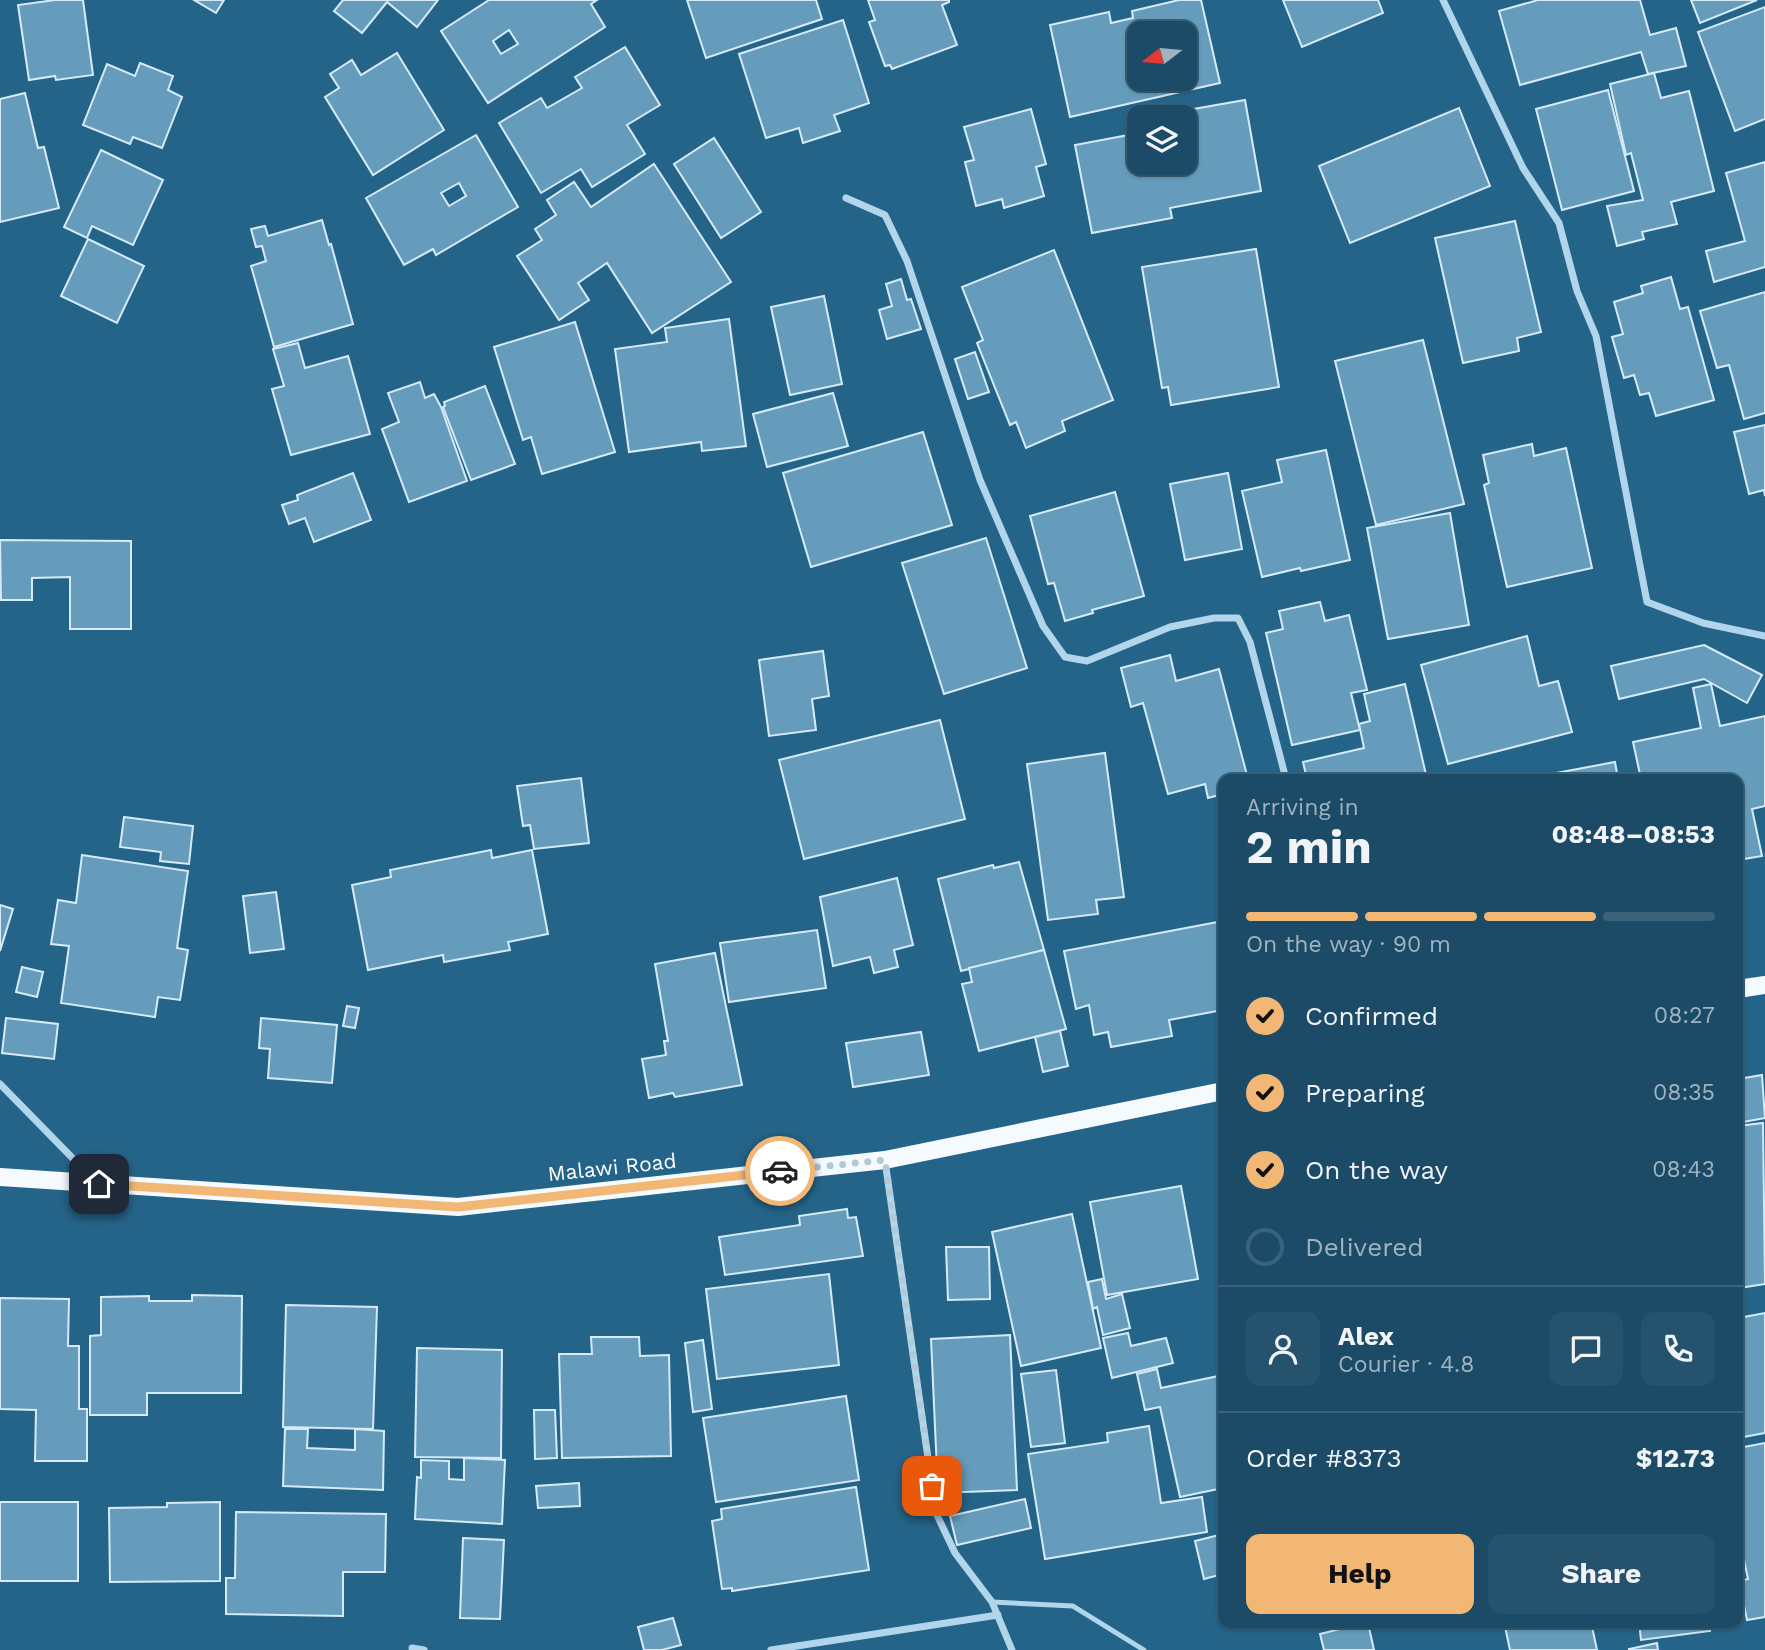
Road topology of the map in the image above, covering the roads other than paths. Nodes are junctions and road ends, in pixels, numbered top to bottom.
1 (1443, 0) edge
2 (846, 198) dead end
3 (1765, 636) edge
4 (1285, 774) edge
5 (1765, 985) edge
6 (1743, 988) edge
7 (0, 1084) edge
8 (1218, 1092) edge
9 (885, 1160) junction
10 (0, 1177) edge
11 (99, 1184) junction
12 (992, 1602) junction
13 (998, 1615) junction
14 (412, 1648) dead end
15 (424, 1650) edge
16 (771, 1650) edge
17 (1012, 1650) edge
18 (1144, 1650) edge

1 - 3 street
2 - 4 street
5 - 6 main road
7 - 11 street
8 - 9 main road, Malawi Road
9 - 11 main road, Malawi Road
9 - 12 street
10 - 11 main road, Malawi Road
12 - 13 street
12 - 18 lane
13 - 16 street
13 - 17 street
14 - 15 street

